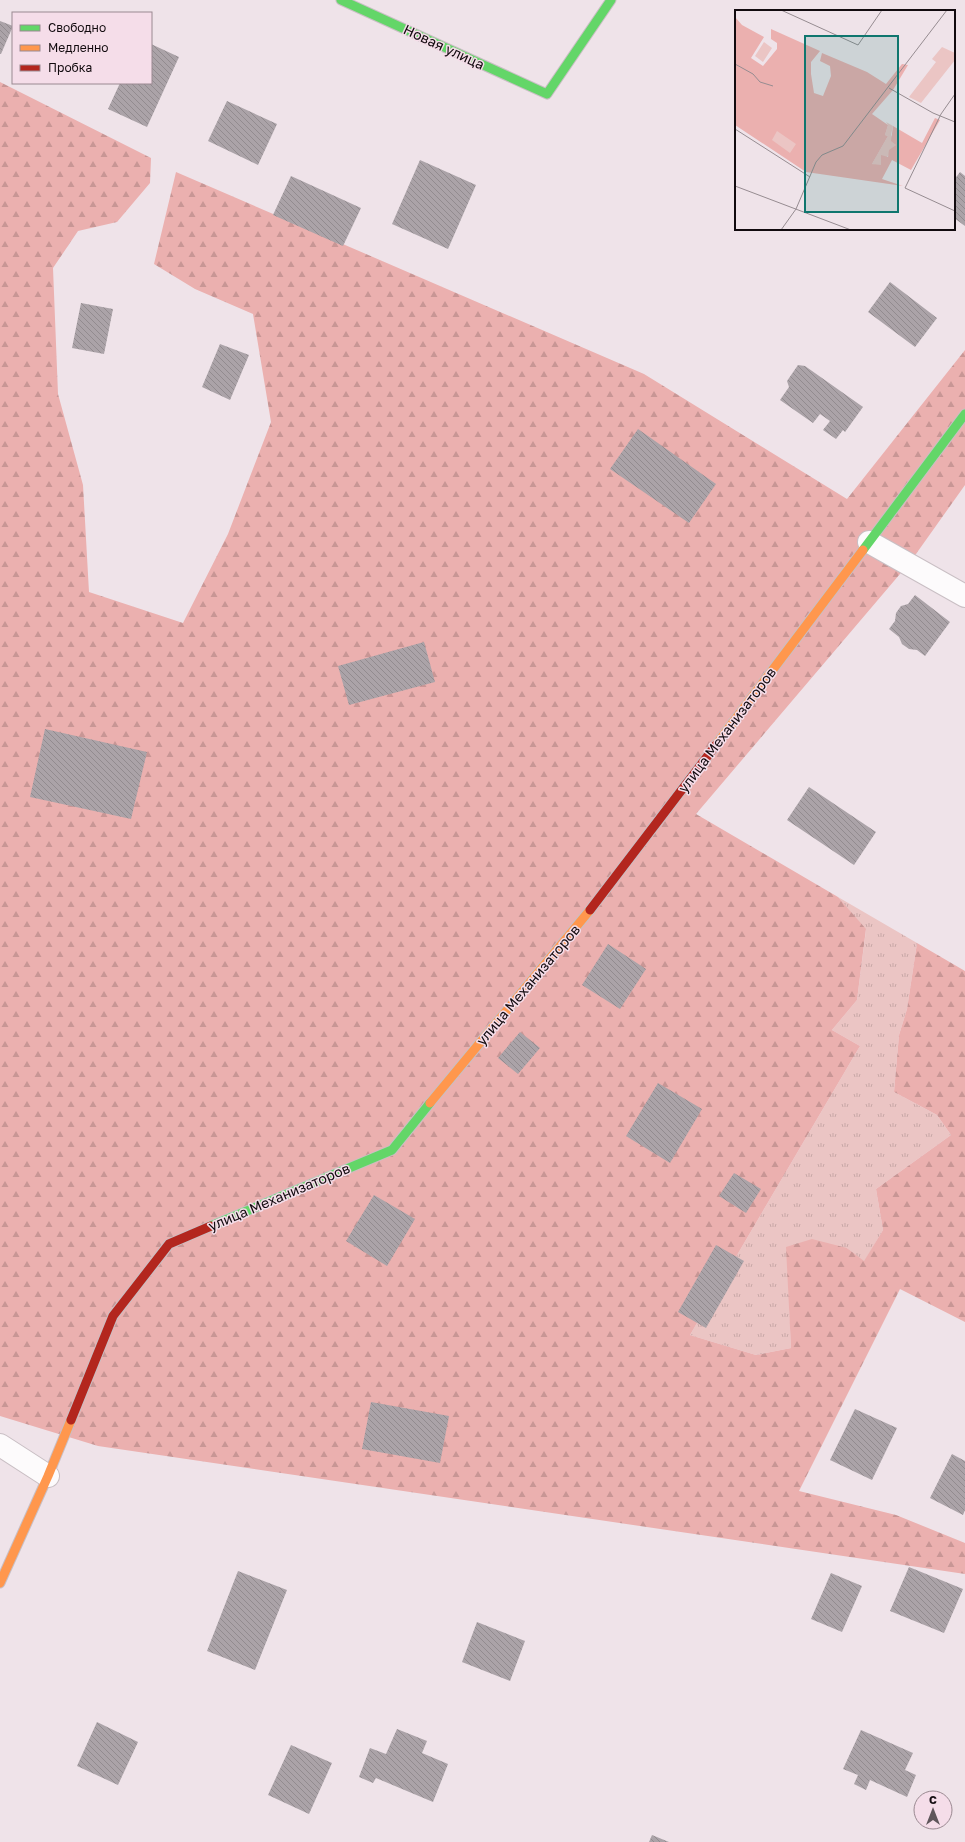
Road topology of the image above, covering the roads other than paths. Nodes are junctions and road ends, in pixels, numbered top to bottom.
1 (341, 0) edge
2 (611, 0) edge
3 (965, 414) edge
4 (869, 542) junction
5 (965, 596) edge
6 (0, 1445) edge
7 (48, 1476) junction
8 (0, 1583) edge

1 - 2 street, Новая улица
3 - 4 street, улица Механизаторов
4 - 5 street
4 - 7 street, улица Механизаторов
6 - 7 street
7 - 8 street, улица Механизаторов

